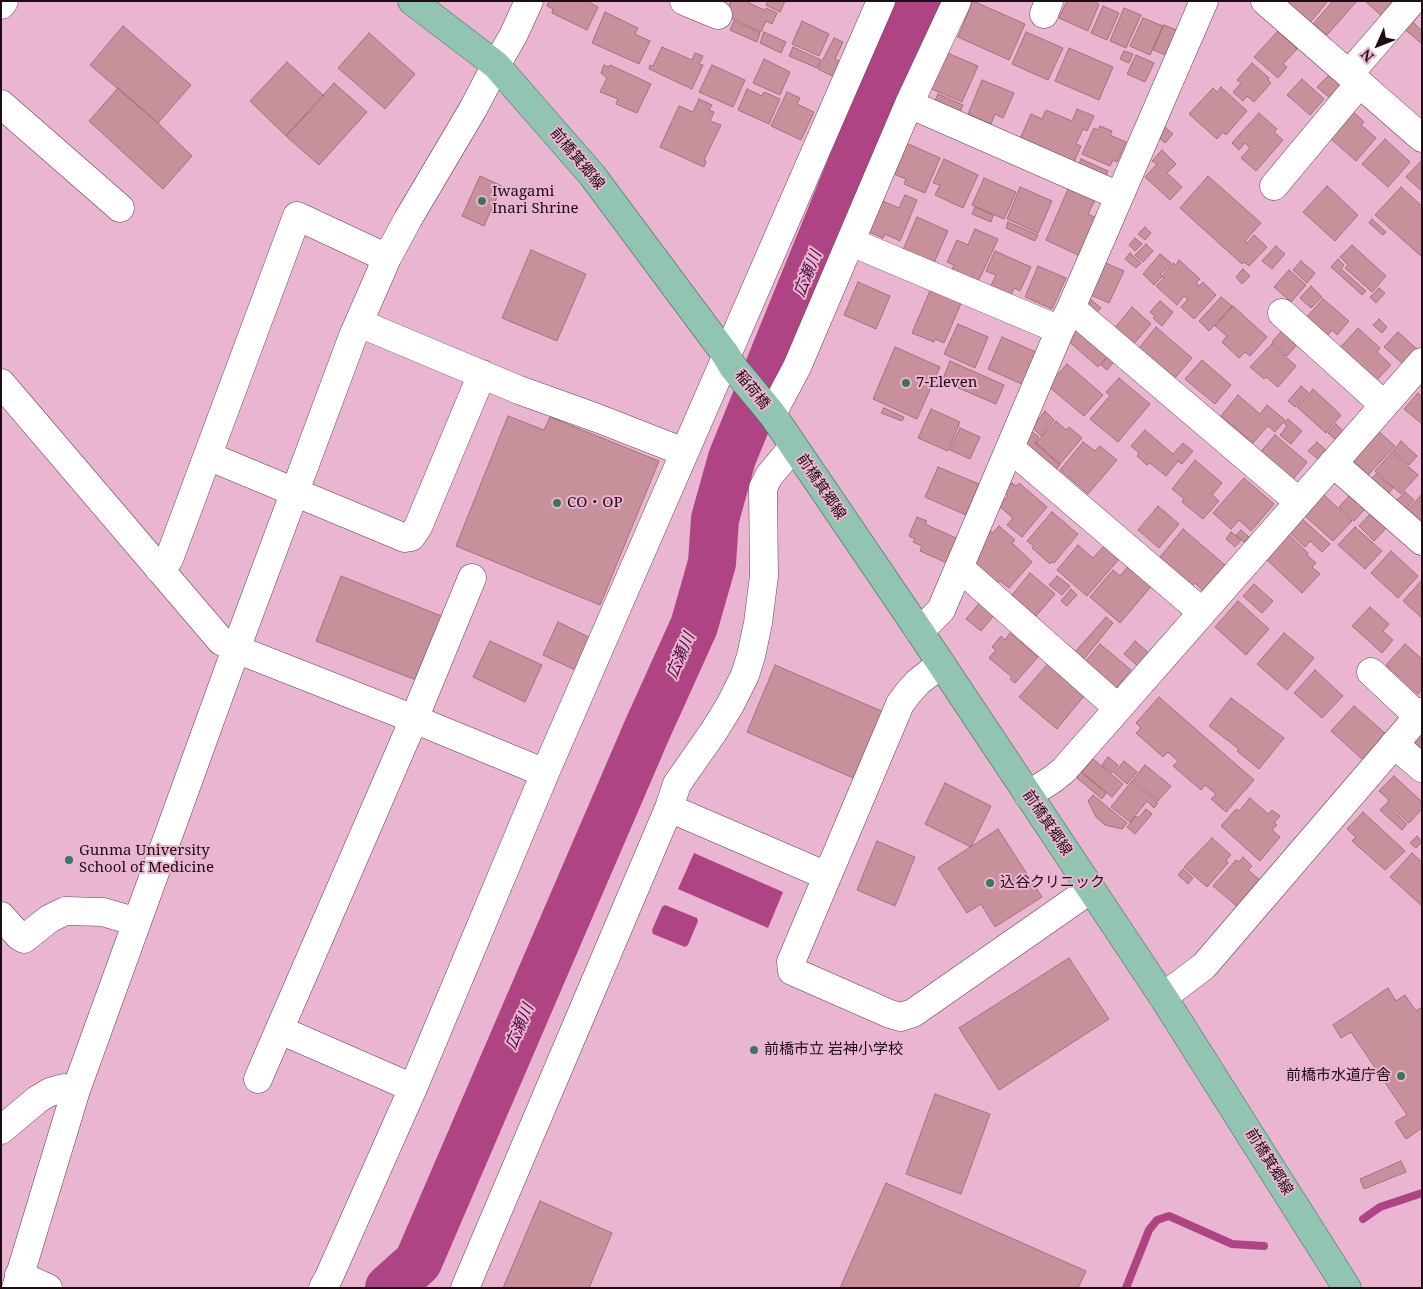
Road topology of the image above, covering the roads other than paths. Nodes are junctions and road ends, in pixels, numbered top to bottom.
1 (4, 1) edge
2 (412, 1) edge
3 (529, 1) edge
4 (684, 1) edge
5 (881, 1) edge
6 (957, 1) edge
7 (1204, 1) edge
8 (1265, 1) edge
9 (1412, 1) edge
10 (1, 5) edge
11 (718, 15) dead end
12 (496, 65) junction
13 (1354, 79) junction
14 (1, 104) edge
15 (909, 104) junction
16 (1422, 138) edge
17 (1274, 186) dead end
18 (1119, 196) junction
19 (120, 208) dead end
20 (850, 242) junction
21 (387, 258) junction
22 (1282, 313) dead end
23 (1065, 319) junction
24 (359, 323) junction
25 (729, 361) junction
26 (1422, 362) edge
27 (482, 374) junction
28 (1, 383) edge
29 (1384, 405) junction
30 (772, 414) junction
31 (793, 447) junction
32 (1010, 448) junction
33 (684, 452) junction
34 (208, 456) junction
35 (1333, 463) junction
36 (293, 492) junction
37 (1299, 502) junction
38 (1422, 541) edge
39 (960, 568) junction
40 (159, 569) junction
41 (472, 578) dead end
42 (1202, 612) junction
43 (918, 629) junction
44 (236, 649) junction
45 (941, 664) junction
46 (1371, 672) dead end
47 (1118, 708) junction
48 (1420, 714) edge
49 (414, 719) junction
50 (1394, 744) junction
51 (1422, 768) edge
52 (545, 774) junction
53 (1028, 795) junction
54 (669, 808) junction
55 (827, 876) junction
56 (1091, 889) junction
57 (1, 916) edge
58 (137, 922) junction
59 (1163, 996) junction
60 (280, 1030) junction
61 (258, 1079) dead end
62 (413, 1088) junction
63 (76, 1090) junction
64 (1, 1130) edge
65 (17, 1282) edge
66 (48, 1288) edge
67 (323, 1288) edge
68 (465, 1288) edge
69 (1347, 1288) edge

1 - 10 street
2 - 12 main road, 前橋箕郷線
3 - 12 street
4 - 11 street
5 - 25 street
6 - 15 street
7 - 18 street
8 - 13 street
9 - 13 street
12 - 21 street
12 - 25 main road, 前橋箕郷線
13 - 16 street
13 - 17 street
14 - 19 street
15 - 18 street
15 - 20 street
18 - 23 street
20 - 23 street
20 - 30 street
21 - 24 street
21 - 34 street
22 - 29 street
23 - 32 street
23 - 37 street
24 - 27 street
24 - 36 street
25 - 30 main road, 稲荷橋
25 - 33 street
26 - 29 street
27 - 33 street
27 - 36 street
28 - 40 street
29 - 35 street
30 - 31 main road, 前橋箕郷線
31 - 43 main road, 前橋箕郷線
31 - 54 street
32 - 39 street
32 - 42 street
33 - 52 street
34 - 36 street
34 - 40 street
35 - 37 street
35 - 38 street
36 - 44 street
37 - 42 street
39 - 43 street
39 - 47 street
40 - 44 street
41 - 49 street
42 - 47 street
43 - 45 main road, 前橋箕郷線
44 - 49 street
44 - 58 street
45 - 53 main road, 前橋箕郷線
45 - 55 street
46 - 48 street
47 - 53 street
48 - 50 street
49 - 52 street
49 - 60 street
50 - 51 street
50 - 59 street
52 - 62 street
53 - 56 main road, 前橋箕郷線
54 - 55 street
54 - 68 street
55 - 56 street
56 - 59 main road, 前橋箕郷線
57 - 58 street
58 - 63 street
59 - 69 main road, 前橋箕郷線
60 - 61 street
60 - 62 street
62 - 67 street
63 - 64 street
63 - 65 street
65 - 66 street

